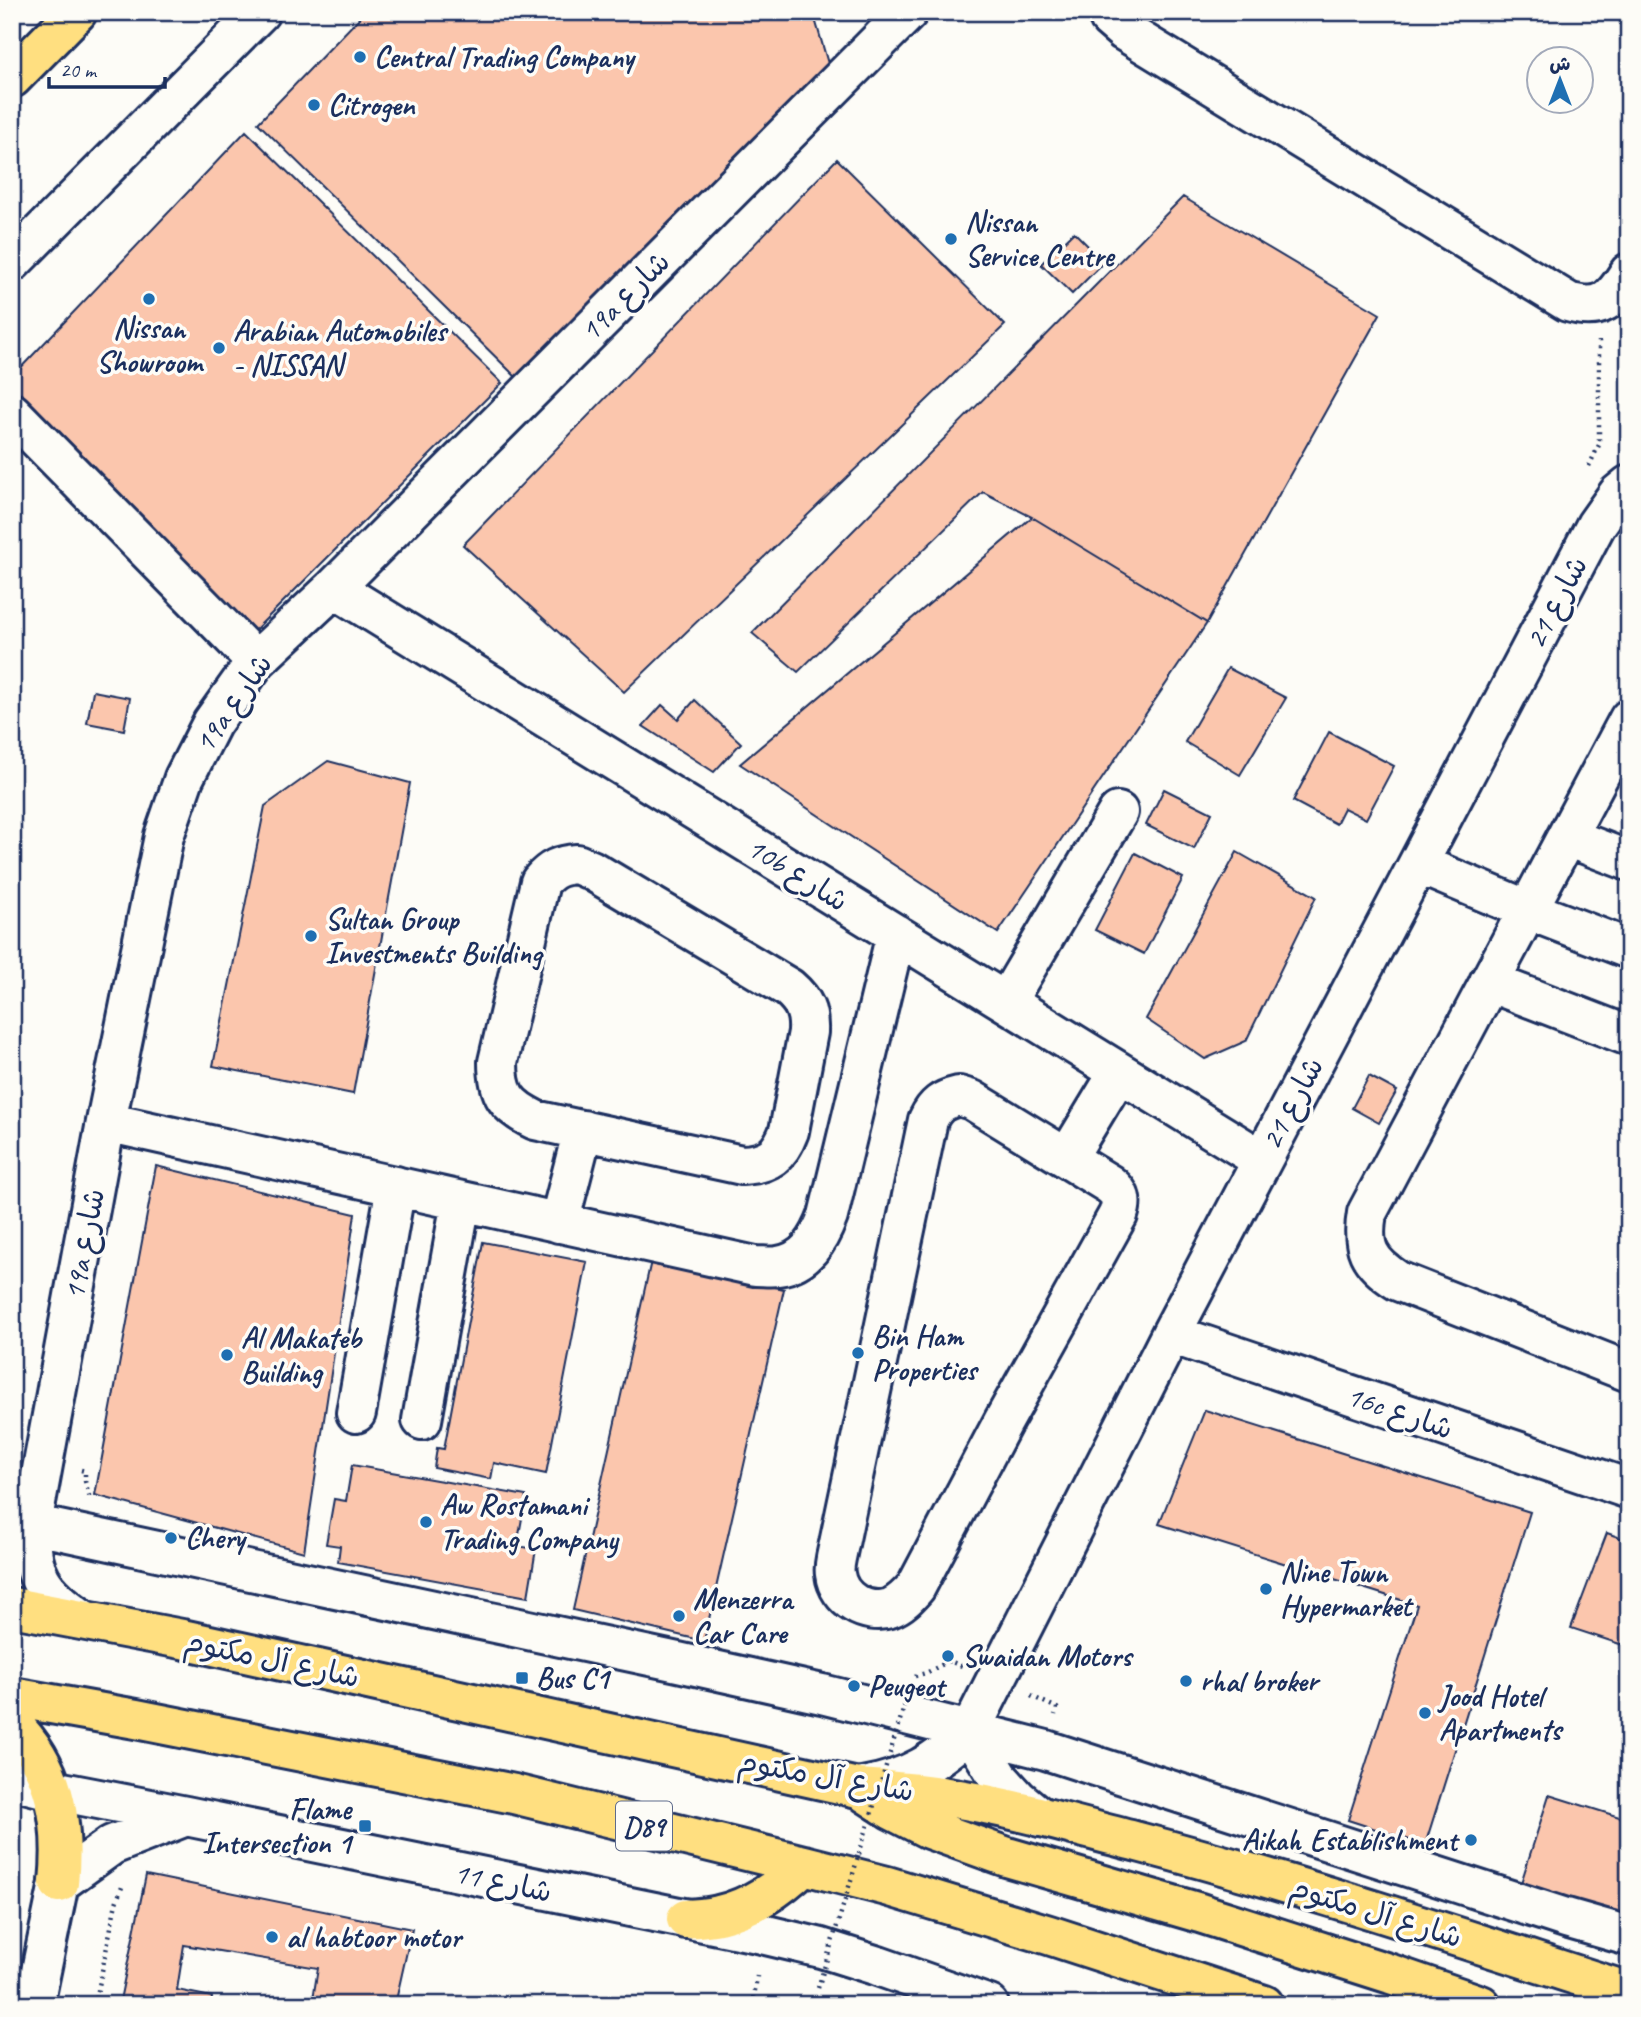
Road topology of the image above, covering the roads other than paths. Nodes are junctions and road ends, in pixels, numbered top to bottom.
1 (77, 12) edge
2 (260, 12) edge
3 (908, 12) edge
4 (1107, 12) edge
5 (12, 78) edge
6 (12, 262) edge
7 (1629, 273) edge
8 (12, 412) edge
9 (1629, 485) edge
10 (334, 587) junction
11 (256, 661) junction
12 (1629, 719) edge
13 (1118, 811) dead end
14 (1567, 837) junction
15 (1629, 861) edge
16 (1418, 864) junction
17 (1528, 910) junction
18 (896, 934) junction
19 (1629, 949) edge
20 (1489, 982) junction
21 (1006, 1002) junction
22 (1629, 1036) edge
23 (1119, 1072) junction
24 (106, 1122) junction
25 (583, 1130) junction
26 (1067, 1158) junction
27 (1262, 1160) junction
28 (384, 1184) junction
29 (461, 1201) junction
30 (559, 1223) junction
31 (1171, 1334) junction
32 (1629, 1372) edge
33 (345, 1410) dead end
34 (422, 1420) dead end
35 (1629, 1489) edge
36 (22, 1522) edge
37 (12, 1607) edge
38 (82, 1619) junction
39 (12, 1697) edge
40 (12, 1724) edge
41 (970, 1731) junction
42 (12, 1780) edge
43 (858, 1788) junction
44 (52, 1790) junction
45 (186, 1816) junction
46 (1040, 1816) junction
47 (804, 1865) junction
48 (59, 1883) junction
49 (686, 1919) junction
50 (1629, 1936) edge
51 (1629, 1992) edge
52 (34, 2005) edge
53 (989, 2005) edge
54 (1264, 2005) edge
55 (1481, 2005) edge

1 - 5 main road
2 - 6 street
3 - 10 street, 19a شارع
4 - 7 street
8 - 11 street
9 - 16 street, شارع 21
10 - 11 street, 19a شارع
10 - 18 street, 10b شارع
11 - 24 street, 19a شارع
12 - 14 street
13 - 21 street
14 - 15 street
14 - 17 street
16 - 17 street
16 - 27 street, شارع 21
17 - 19 street
17 - 20 street
18 - 21 street, 10b شارع
18 - 30 street
20 - 22 street
20 - 32 street
21 - 23 street, 10b شارع
23 - 26 street
23 - 27 street, 10b شارع
24 - 28 street
24 - 36 street, 19a شارع
25 - 25 street
25 - 30 street
26 - 26 street
27 - 31 street, شارع 21
28 - 29 street
28 - 33 street
29 - 30 street
29 - 34 street
31 - 35 street, 16c شارع
31 - 41 street, شارع 21
36 - 38 street, 19a شارع
36 - 41 street
37 - 38 main road, شارع آل مكتوم
38 - 43 main road, شارع آل مكتوم
39 - 47 main road, D89
40 - 44 main road
41 - 43 street, شارع 21
41 - 46 street
41 - 50 street
42 - 44 street, شارع 11
43 - 46 main road, شارع آل مكتوم
43 - 55 main road
44 - 45 street, شارع 11
44 - 48 main road
45 - 48 street
45 - 49 street, شارع 11
46 - 51 main road, شارع آل مكتوم
47 - 49 main road
47 - 54 main road, D89
48 - 52 street
49 - 53 street, شارع 11

